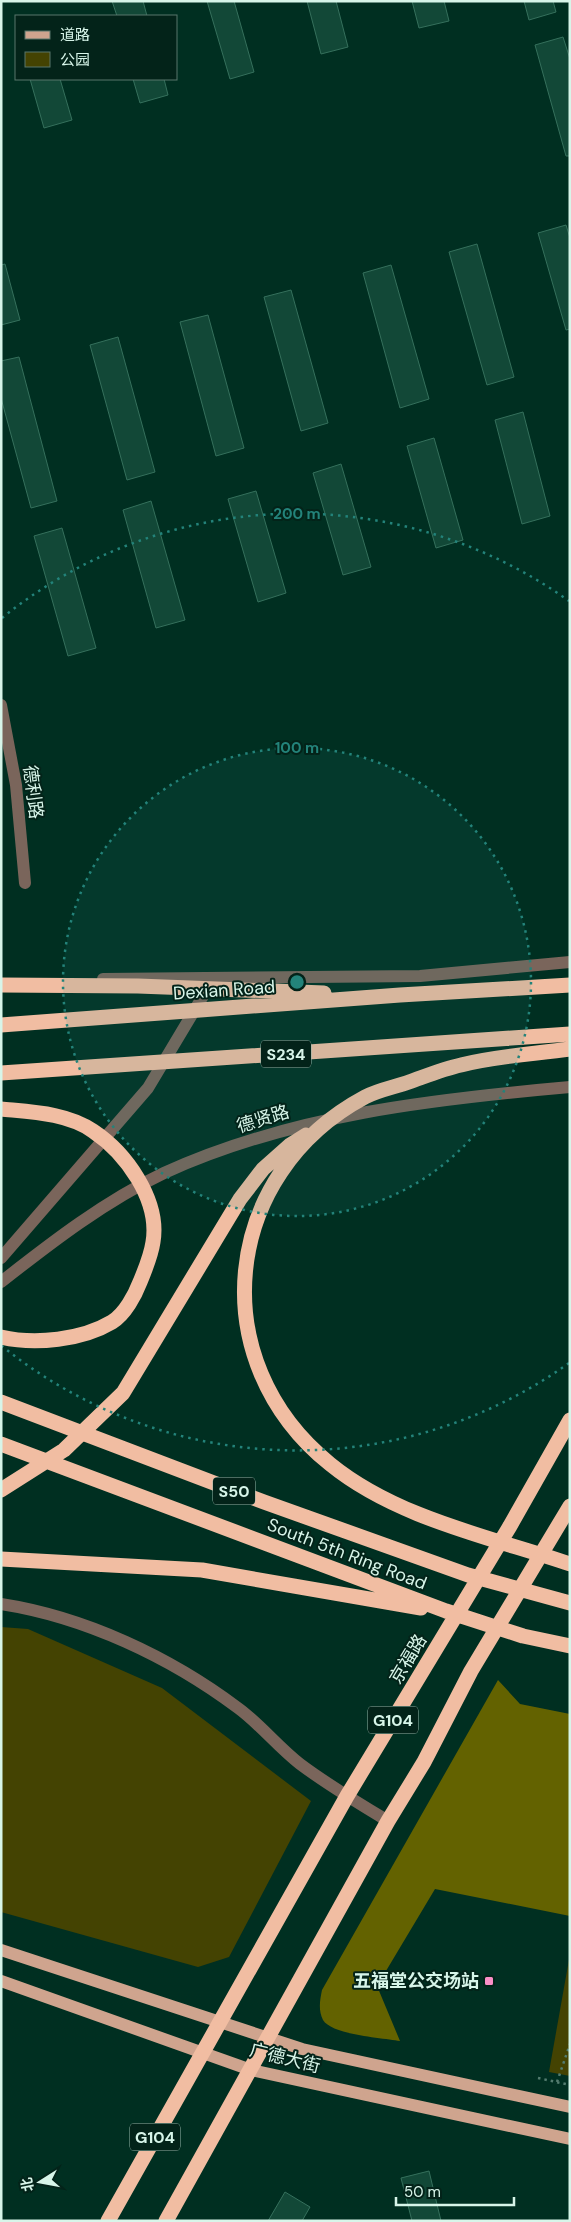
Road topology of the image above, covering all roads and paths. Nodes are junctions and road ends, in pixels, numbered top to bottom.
1 (1, 705) edge
2 (3, 722) edge
3 (25, 883) dead end
4 (570, 962) edge
5 (215, 977) junction
6 (1, 978) edge
7 (1, 985) edge
8 (570, 985) edge
9 (400, 995) junction
10 (1, 1025) edge
11 (570, 1034) edge
12 (570, 1049) edge
13 (1, 1073) edge
14 (570, 1087) edge
15 (1, 1109) edge
16 (326, 1121) junction
17 (1, 1258) edge
18 (1, 1282) edge
19 (1, 1337) edge
20 (1, 1402) edge
21 (570, 1420) edge
22 (1, 1444) edge
23 (1, 1490) edge
24 (570, 1506) edge
25 (3, 1559) edge
26 (569, 1563) edge
27 (570, 1602) edge
28 (1, 1604) edge
29 (446, 1611) junction
30 (570, 1646) edge
31 (346, 1796) junction
32 (388, 1821) junction
33 (1, 1950) edge
34 (1, 1981) edge
35 (220, 2023) junction
36 (267, 2038) junction
37 (570, 2044) edge
38 (202, 2052) junction
39 (251, 2070) junction
40 (538, 2078) dead end
41 (557, 2082) junction
42 (570, 2085) edge
43 (570, 2107) edge
44 (570, 2138) edge
45 (108, 2221) edge
46 (166, 2221) edge

1 - 2 street, 德利路
2 - 3 street, 德利路
4 - 5 street
5 - 6 street
5 - 17 street
7 - 9 highway
8 - 9 highway, Dexian Road
9 - 10 highway, Dexian Road
11 - 13 highway, S234
12 - 16 highway
14 - 18 street, 德贤路
15 - 19 highway
16 - 23 highway
16 - 26 highway
20 - 27 highway, South 5th Ring Road / S50
21 - 31 highway, 京福路 / G104
22 - 29 highway, South 5th Ring Road / S50
24 - 32 highway, G104
25 - 29 highway
28 - 31 street
29 - 30 highway, South 5th Ring Road / S50
31 - 32 street
31 - 35 highway, 京福路 / G104
32 - 36 highway, G104
33 - 35 main road, 广德大街
34 - 38 main road, 广德大街
35 - 36 main road, 广德大街
35 - 38 highway, G104
36 - 39 highway, G104
36 - 43 main road, 广德大街
37 - 41 path
38 - 39 main road, 广德大街
38 - 45 highway, G104
39 - 44 main road, 广德大街
39 - 46 highway, G104
40 - 41 path
41 - 42 path

